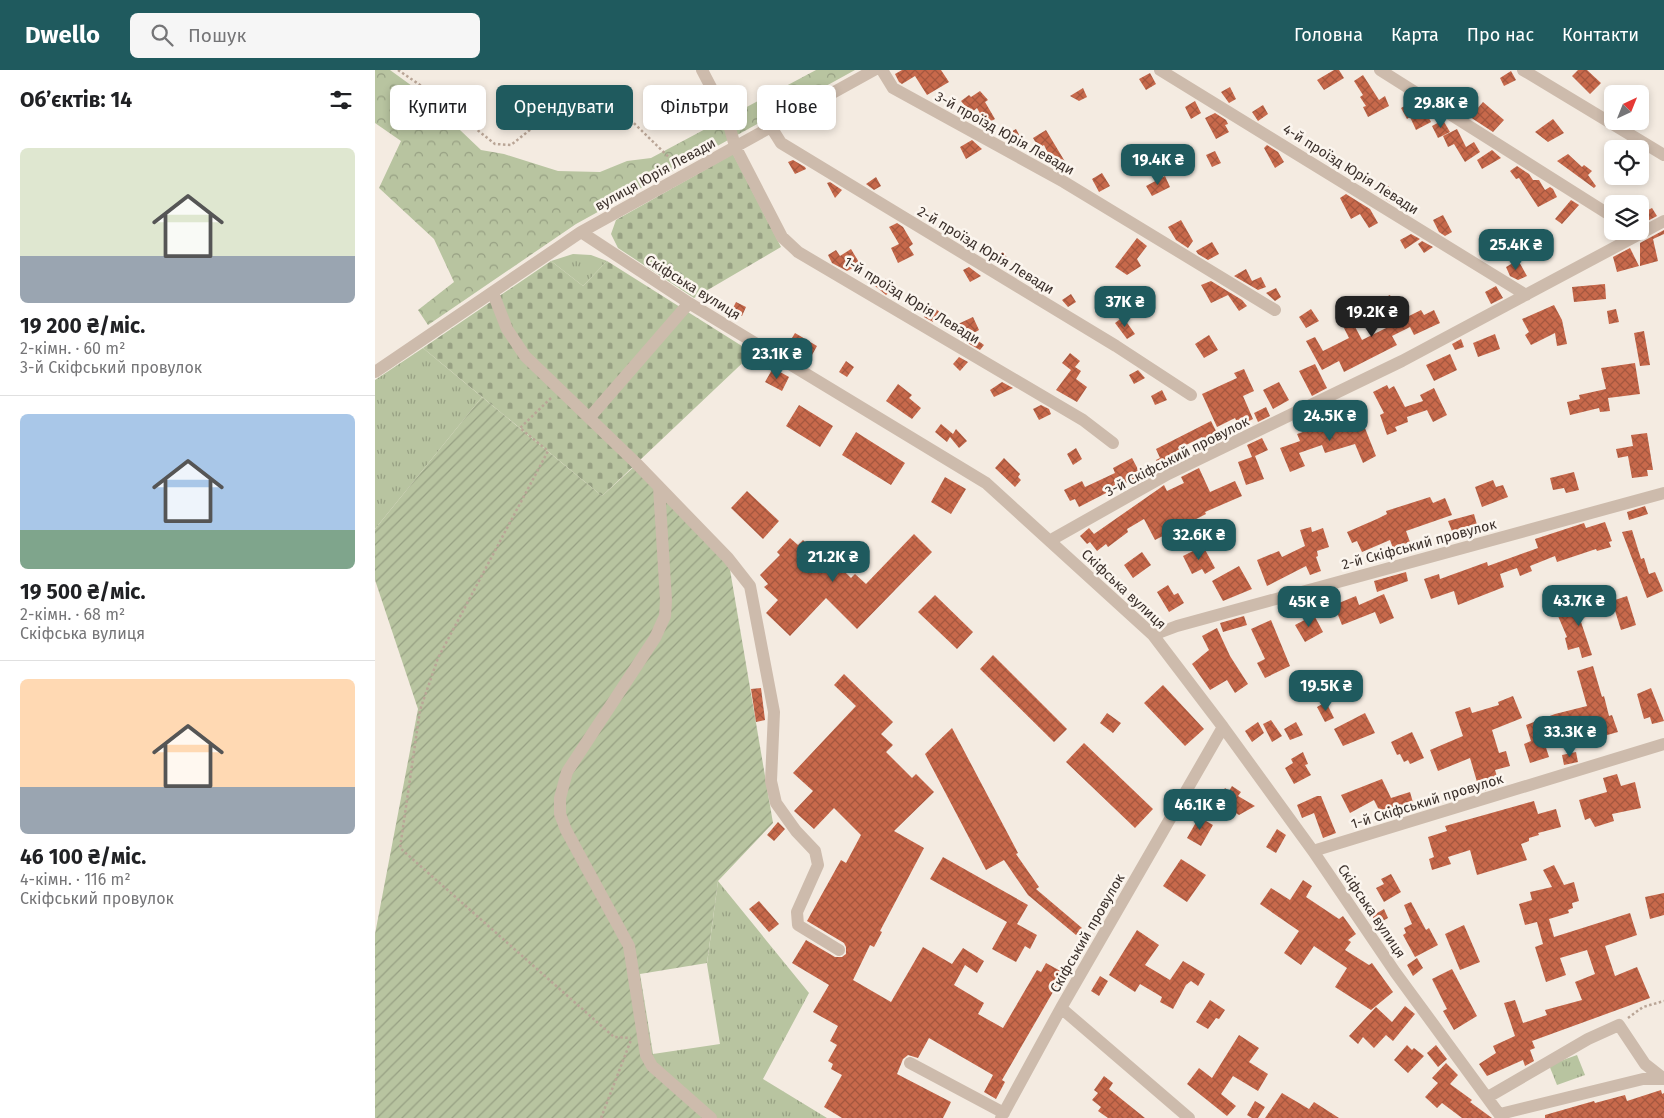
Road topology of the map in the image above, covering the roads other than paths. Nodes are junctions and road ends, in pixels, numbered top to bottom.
1 (702, 70) edge
2 (874, 70) edge
3 (883, 70) edge
4 (1160, 70) edge
5 (1380, 70) edge
6 (1523, 70) edge
7 (836, 91) edge
8 (765, 130) edge
9 (773, 130) edge
10 (735, 146) junction
11 (1664, 155) edge
12 (1604, 211) edge
13 (1664, 221) edge
14 (1649, 227) edge
15 (581, 232) junction
16 (1624, 240) edge
17 (493, 293) junction
18 (1526, 295) junction
19 (689, 303) junction
20 (1275, 310) dead end
21 (375, 372) edge
22 (1191, 396) dead end
23 (590, 417) junction
24 (1113, 444) dead end
25 (659, 487) junction
26 (1664, 493) edge
27 (1051, 540) junction
28 (1153, 635) junction
29 (1223, 727) junction
30 (1664, 744) edge
31 (1313, 851) junction
32 (839, 950) dead end
33 (1061, 1008) junction
34 (910, 1063) dead end
35 (1664, 1079) edge
36 (1488, 1097) junction
37 (1002, 1115) edge
38 (1501, 1116) edge
39 (711, 1118) edge
40 (1189, 1118) edge

1 - 10 street, 1-й проїзд Юрія Левади
2 - 7 street, вулиця Юрія Левади
3 - 20 street, 3-й проїзд Юрія Левади
4 - 18 street, 4-й проїзд Юрія Левади
5 - 12 street
6 - 11 street
8 - 10 street, вулиця Юрія Левади
9 - 22 street, 2-й проїзд Юрія Левади
10 - 15 street, вулиця Юрія Левади
10 - 24 street, 1-й проїзд Юрія Левади
13 - 14 street, 3-й Скіфський провулок
15 - 17 street, вулиця Юрія Левади
15 - 19 street, Скіфська вулиця
16 - 18 street, 3-й Скіфський провулок
17 - 21 street, вулиця Юрія Левади
17 - 23 street
18 - 27 street, 3-й Скіфський провулок
19 - 23 street
19 - 27 street, Скіфська вулиця
23 - 25 street
25 - 32 street
25 - 39 street
26 - 28 street, 2-й Скіфський провулок
27 - 28 street, Скіфська вулиця
28 - 29 street, Скіфська вулиця
29 - 31 street, Скіфська вулиця
29 - 33 street, Скіфський провулок
30 - 31 street, 1-й Скіфський провулок
31 - 36 street, Скіфська вулиця
33 - 37 street
33 - 40 street, Скіфський провулок
34 - 37 street
35 - 36 street
35 - 38 street
36 - 38 street, Скіфська вулиця

